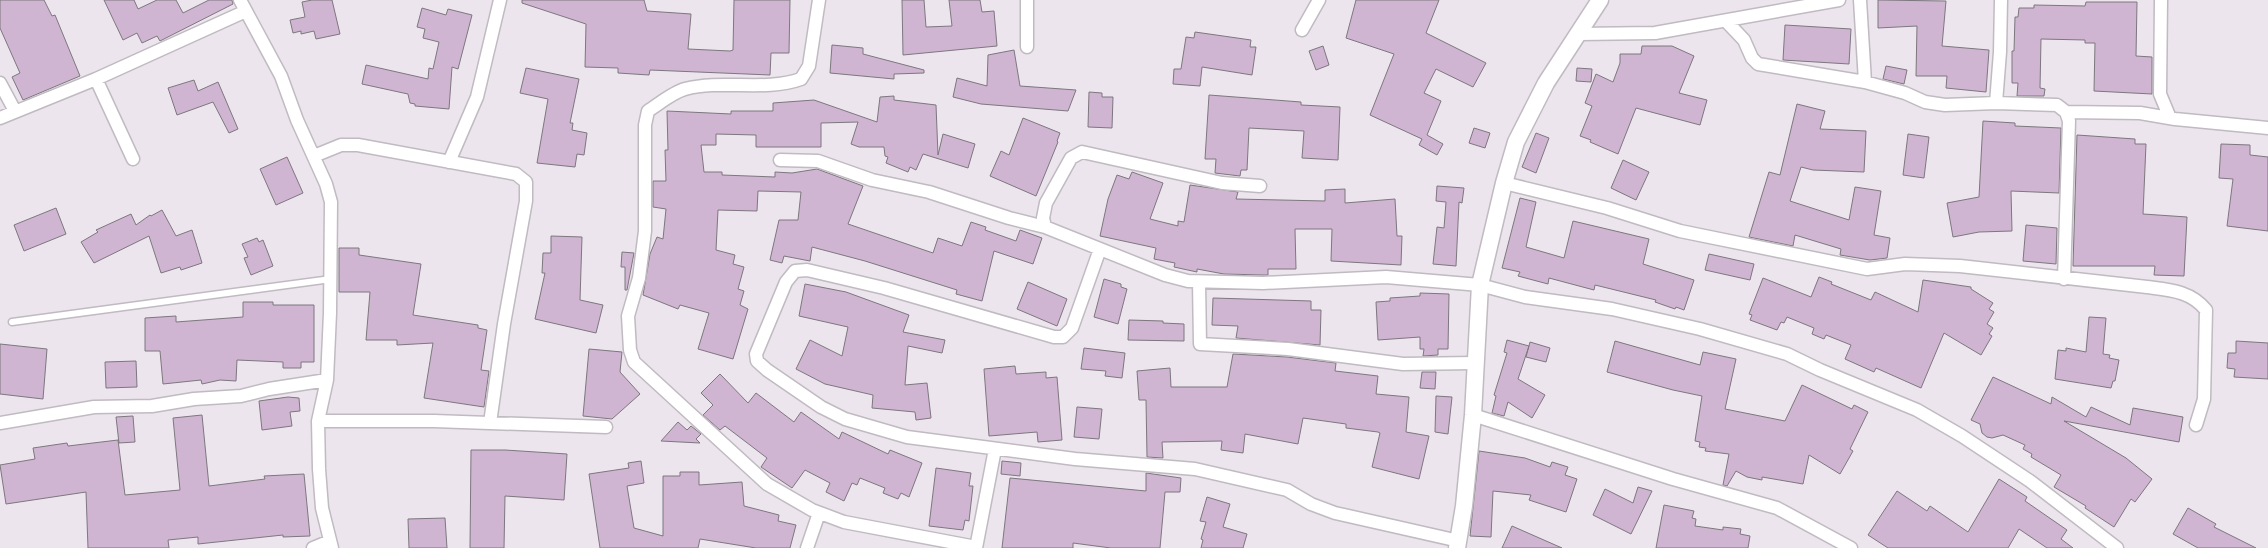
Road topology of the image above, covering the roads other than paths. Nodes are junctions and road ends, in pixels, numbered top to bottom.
1 (500, 0) edge
2 (819, 0) edge
3 (1027, 0) edge
4 (1319, 0) edge
5 (1600, 0) edge
6 (1839, 0) edge
7 (1860, 0) edge
8 (2001, 0) edge
9 (2161, 0) edge
10 (243, 6) edge
11 (1726, 20) junction
12 (1302, 30) dead end
13 (1579, 34) junction
14 (1027, 47) dead end
15 (96, 79) junction
16 (1865, 82) junction
17 (0, 83) edge
18 (1996, 103) junction
19 (15, 111) junction
20 (2066, 112) junction
21 (0, 118) edge
22 (2170, 118) junction
23 (2268, 128) edge
24 (314, 156) junction
25 (133, 159) dead end
26 (780, 160) dead end
27 (450, 162) junction
28 (1504, 183) junction
29 (1260, 186) dead end
30 (1045, 227) junction
31 (1100, 249) junction
32 (331, 278) junction
33 (2064, 279) junction
34 (1199, 282) junction
35 (1480, 285) junction
36 (12, 322) dead end
37 (1475, 363) junction
38 (327, 380) junction
39 (1473, 415) junction
40 (318, 421) junction
41 (0, 423) edge
42 (490, 423) junction
43 (2196, 425) dead end
44 (606, 427) dead end
45 (995, 449) junction
46 (819, 513) junction
47 (1458, 544) edge
48 (331, 545) edge
49 (976, 547) edge
50 (313, 548) edge
51 (807, 548) edge
52 (1851, 548) edge
53 (2117, 548) edge

1 - 27 street
2 - 46 street
3 - 14 street
4 - 12 street
5 - 13 street
6 - 11 street
7 - 16 street
8 - 18 street
9 - 22 street
10 - 15 street
10 - 24 street
11 - 13 street
11 - 16 street
13 - 28 street
15 - 19 street
15 - 25 street
16 - 18 street
17 - 19 street
18 - 20 street
19 - 21 street
20 - 22 street
20 - 33 street
22 - 23 street
24 - 27 street
24 - 32 street
26 - 30 street
27 - 42 street
28 - 33 street
28 - 35 street
29 - 30 street
30 - 31 street
31 - 34 street
31 - 45 street
32 - 36 lane
32 - 38 street
33 - 43 street
34 - 35 street
34 - 37 street
35 - 37 street
35 - 53 street
37 - 39 street
38 - 40 street
38 - 41 street
39 - 47 street
39 - 52 street
40 - 42 street
40 - 48 street
42 - 44 street
45 - 47 street
45 - 49 street
46 - 49 street
46 - 51 street
48 - 50 street

